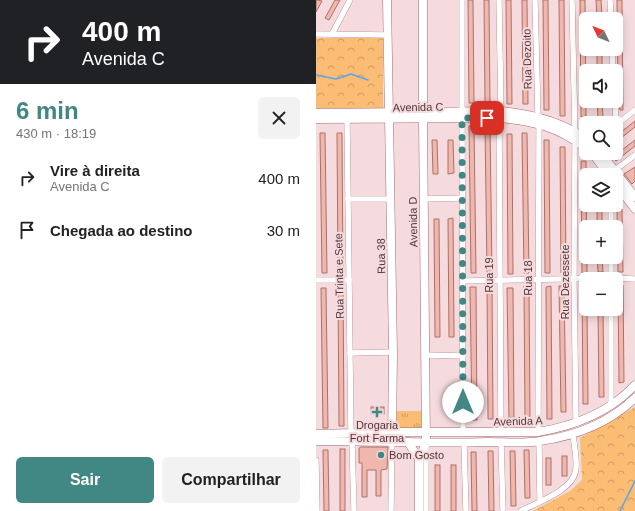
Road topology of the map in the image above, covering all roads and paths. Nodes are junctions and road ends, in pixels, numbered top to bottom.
1 (350, 0) edge
2 (387, 0) edge
3 (423, 0) edge
4 (462, 0) edge
5 (499, 0) edge
6 (535, 0) edge
7 (572, 0) edge
8 (610, 0) edge
9 (611, 12) edge
10 (316, 34) edge
11 (332, 34) junction
12 (387, 34) junction
13 (635, 110) edge
14 (316, 112) edge
15 (462, 114) junction
16 (500, 114) junction
17 (423, 115) junction
18 (389, 116) junction
19 (316, 119) edge
20 (347, 119) junction
21 (623, 119) edge
22 (538, 120) junction
23 (575, 132) junction
24 (579, 135) edge
25 (575, 141) junction
26 (579, 144) edge
27 (635, 155) edge
28 (599, 160) edge
29 (607, 168) edge
30 (618, 168) edge
31 (623, 184) edge
32 (623, 193) edge
33 (635, 197) edge
34 (463, 198) junction
35 (348, 199) junction
36 (391, 199) junction
37 (423, 199) junction
38 (635, 209) edge
39 (538, 279) junction
40 (574, 279) junction
41 (579, 279) edge
42 (623, 279) edge
43 (635, 279) edge
44 (316, 280) edge
45 (349, 280) junction
46 (499, 280) junction
47 (463, 281) junction
48 (611, 316) edge
49 (393, 352) junction
50 (350, 353) junction
51 (426, 355) junction
52 (463, 356) junction
53 (635, 385) edge
54 (635, 398) edge
55 (611, 406) junction
56 (576, 423) junction
57 (392, 432) junction
58 (538, 432) junction
59 (401, 433) junction
60 (426, 433) junction
61 (463, 433) junction
62 (501, 433) junction
63 (316, 434) edge
64 (573, 434) junction
65 (352, 437) junction
66 (316, 441) edge
67 (392, 442) junction
68 (405, 442) junction
69 (501, 442) junction
70 (539, 442) junction
71 (426, 443) junction
72 (464, 443) junction
73 (419, 459) junction
74 (316, 460) edge
75 (540, 501) junction
76 (317, 511) edge
77 (354, 511) edge
78 (391, 511) edge
79 (419, 511) edge
80 (426, 511) edge
81 (466, 511) edge
82 (503, 511) edge
83 (521, 511) edge

1 - 11 street
2 - 12 street, Rua 38
3 - 17 street, Avenida D
4 - 15 street
5 - 16 street, Rua 19
6 - 22 street, Rua Dezoito
7 - 23 street
8 - 9 street
10 - 11 street
11 - 12 street
12 - 18 street, Rua 38
13 - 21 street
14 - 18 street, Avenida C
15 - 16 street, Avenida C
15 - 17 street, Avenida C
15 - 34 street
16 - 22 street, Avenida C
16 - 46 street, Rua 19
17 - 18 street, Avenida C
17 - 37 street, Avenida D
18 - 20 street, Avenida C
18 - 36 street, Rua 38
19 - 20 street, Avenida C
20 - 35 street, Rua Trinta e Sete
22 - 23 street, Avenida C
22 - 25 street, Avenida C
22 - 39 street, Rua 18
23 - 24 street, Avenida C
25 - 26 street, Avenida C
25 - 40 street, Rua Dezessete
27 - 30 street
28 - 29 street
31 - 33 street
32 - 38 street
34 - 37 street
34 - 47 street
35 - 36 street
35 - 45 street, Rua Trinta e Sete
36 - 49 street, Rua 38
37 - 51 street, Avenida D
39 - 40 street
39 - 46 street
39 - 58 street, Rua 18
40 - 41 street
40 - 56 street, Rua Dezessete
42 - 43 street
44 - 45 street
45 - 50 street, Rua Trinta e Sete
46 - 47 street
46 - 62 street, Rua 19
47 - 52 street
48 - 55 street
49 - 50 street
49 - 57 street, Rua 38
50 - 65 street, Rua Trinta e Sete
51 - 52 street
51 - 60 street, Avenida D
52 - 61 street
53 - 55 street, Avenida A
54 - 64 street, Avenida A
55 - 56 street, Avenida A
56 - 58 street, Avenida A
57 - 59 street, Avenida A
57 - 65 street, Avenida A
57 - 67 street, Rua 38
58 - 62 street, Avenida A
59 - 60 street, Avenida A
59 - 68 street
60 - 61 street, Avenida A
60 - 71 street, Avenida D
61 - 62 street, Avenida A
63 - 65 street, Avenida A
64 - 70 street, Avenida A
64 - 75 street
65 - 66 street, Avenida A
65 - 67 street, Avenida A
65 - 77 street, Rua Trinta e Sete
67 - 68 street, Avenida A
67 - 78 street, Rua 38
68 - 71 street, Avenida A
68 - 73 street
69 - 70 street, Avenida A
69 - 72 street, Avenida A
69 - 82 street
70 - 75 street
71 - 72 street, Avenida A
71 - 73 street, Avenida D
71 - 80 street, Avenida D
72 - 81 street
73 - 79 street, Avenida D
74 - 76 street
75 - 83 street

